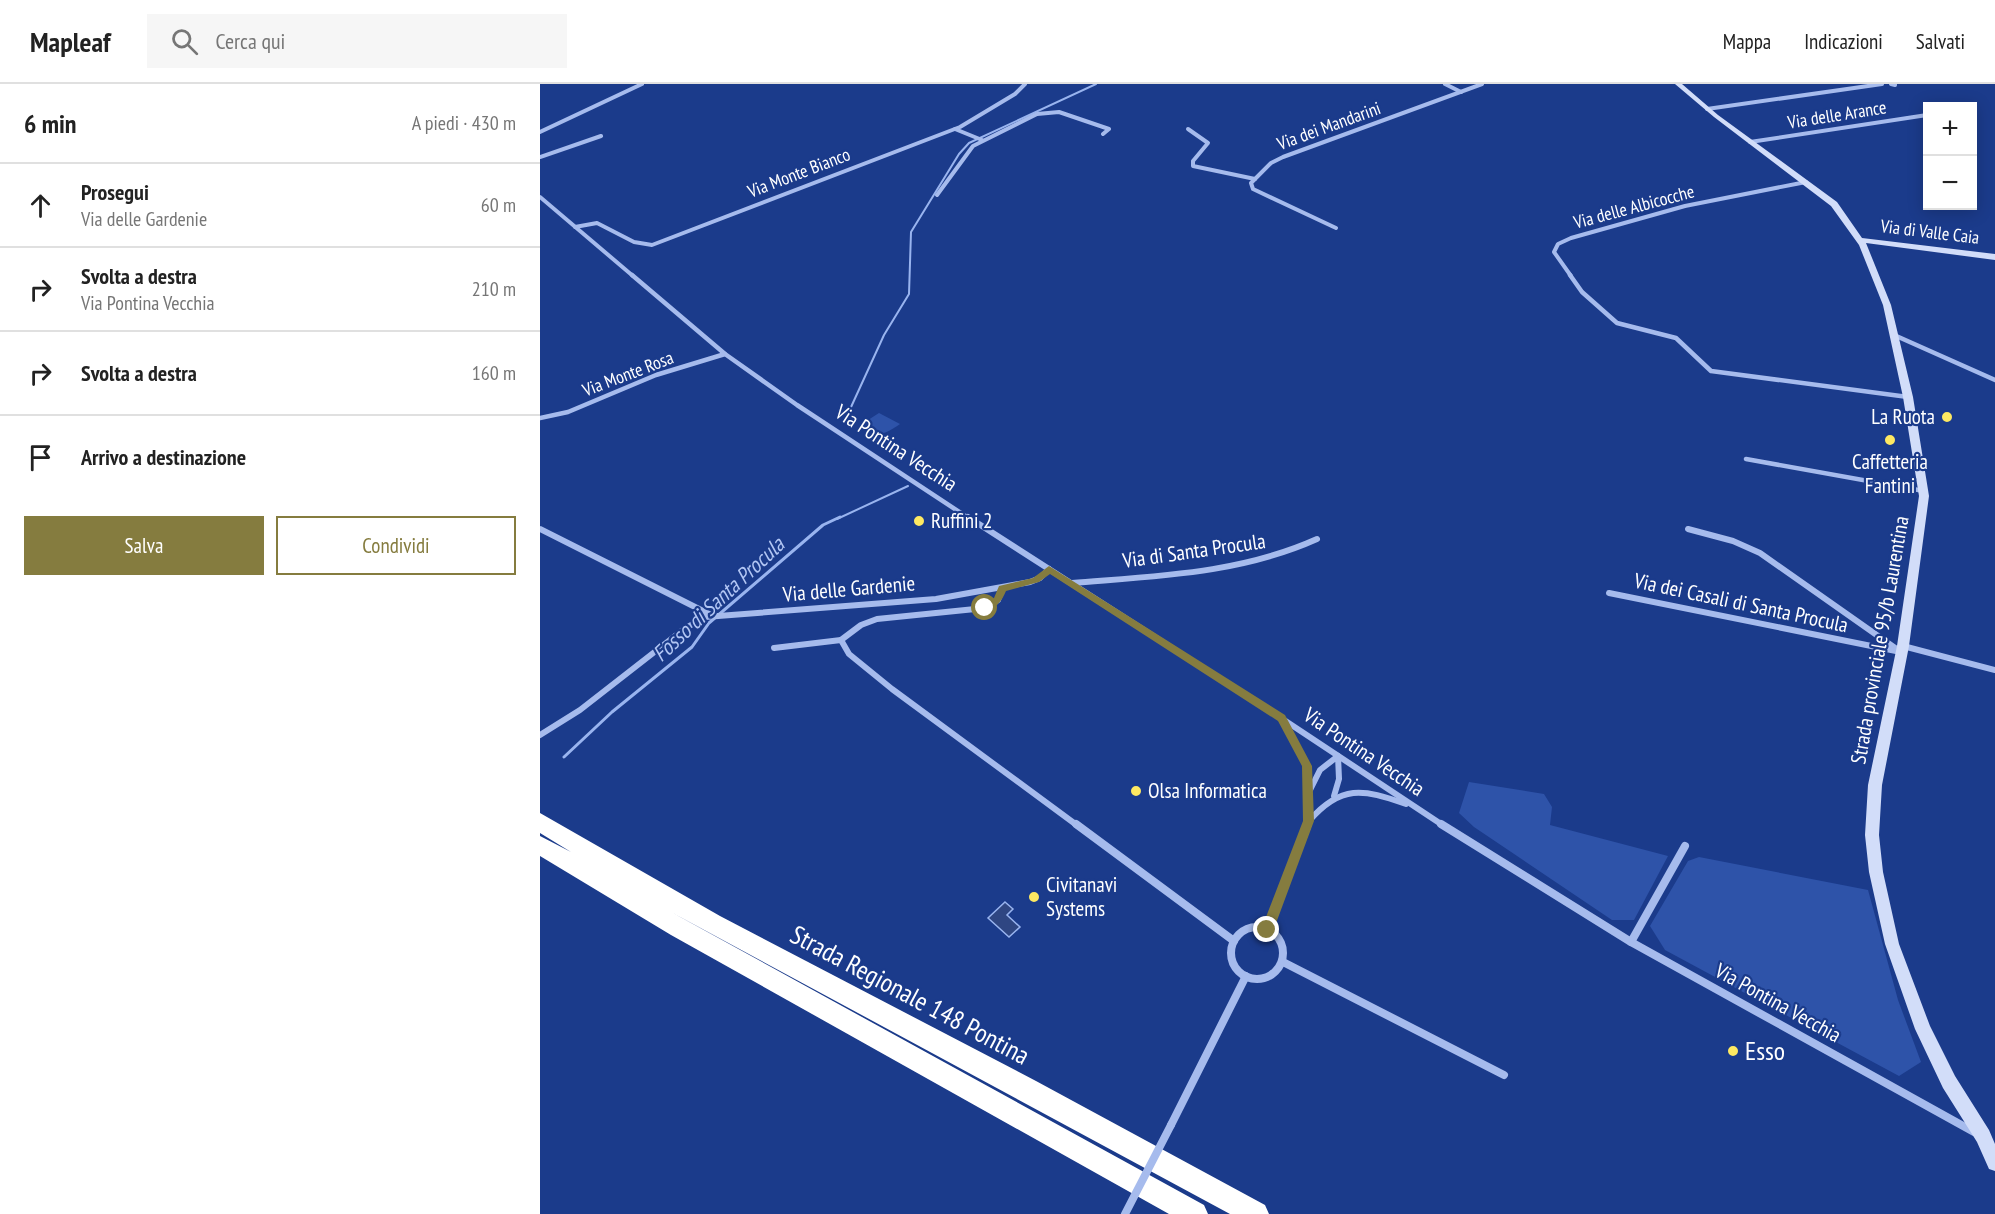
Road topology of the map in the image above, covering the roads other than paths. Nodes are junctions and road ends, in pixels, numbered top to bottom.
1 (642, 84) edge
2 (1025, 84) edge
3 (1445, 84) edge
4 (1482, 84) edge
5 (1678, 84) edge
6 (1882, 84) edge
7 (1461, 92) junction
8 (1707, 109) junction
9 (1923, 116) edge
10 (955, 129) junction
11 (1188, 129) dead end
12 (540, 132) edge
13 (1103, 134) dead end
14 (602, 136) dead end
15 (982, 140) junction
16 (1750, 142) junction
17 (540, 157) edge
18 (1255, 179) junction
19 (1806, 182) junction
20 (937, 195) dead end
21 (540, 197) edge
22 (575, 227) junction
23 (1336, 228) dead end
24 (1860, 240) junction
25 (1995, 257) edge
26 (1893, 335) junction
27 (725, 354) junction
28 (1995, 380) edge
29 (1908, 397) junction
30 (540, 418) edge
31 (1746, 459) dead end
32 (1924, 491) junction
33 (540, 529) edge
34 (1688, 529) dead end
35 (1317, 539) dead end
36 (1049, 569) junction
37 (1072, 583) junction
38 (1002, 588) junction
39 (1609, 592) dead end
40 (711, 616) junction
41 (842, 640) junction
42 (774, 648) dead end
43 (1902, 649) junction
44 (1995, 670) edge
45 (1281, 718) junction
46 (540, 735) edge
47 (1338, 756) junction
48 (1309, 794) junction
49 (1334, 796) junction
50 (1416, 808) junction
51 (1309, 821) junction
52 (540, 822) edge
53 (540, 845) edge
54 (1685, 846) dead end
55 (1267, 930) junction
56 (1233, 941) junction
57 (1631, 942) junction
58 (1283, 962) junction
59 (1246, 976) junction
60 (1504, 1075) dead end
61 (1983, 1136) junction
62 (1995, 1143) edge
63 (1995, 1162) edge
64 (1125, 1214) edge
65 (1195, 1214) edge
66 (1256, 1214) edge

1 - 12 street
2 - 10 street, Via Monte Bianco
3 - 7 street
4 - 7 street, Via dei Mandarini
5 - 8 main road, Strada provinciale 95/b Laurentina
6 - 8 street, Via delle Arance
7 - 18 street, Via dei Mandarini
8 - 16 main road, Strada provinciale 95/b Laurentina
9 - 16 street, Via delle Arance
10 - 15 street
10 - 22 street, Via Monte Bianco
11 - 18 street
13 - 15 street
14 - 17 street
15 - 20 street
16 - 19 main road, Strada provinciale 95/b Laurentina
18 - 23 street
19 - 24 main road, Strada provinciale 95/b Laurentina
19 - 29 street, Via delle Albicocche
21 - 22 street, Via Pontina Vecchia
22 - 27 street, Via Pontina Vecchia
24 - 25 main road, Via di Valle Caia
24 - 26 main road, Strada provinciale 95/b Laurentina
26 - 28 street
26 - 29 main road, Strada provinciale 95/b Laurentina
27 - 30 street, Via Monte Rosa
27 - 36 street, Via Pontina Vecchia
29 - 32 main road, Strada provinciale 95/b Laurentina
31 - 32 street
32 - 43 main road, Strada provinciale 95/b Laurentina
33 - 40 street
34 - 43 street
35 - 37 street, Via di Santa Procula
36 - 37 street, Via Pontina Vecchia
36 - 38 street, Via delle Gardenie
37 - 45 street, Via Pontina Vecchia
38 - 40 street, Via delle Gardenie
38 - 41 street
39 - 43 street, Via dei Casali di Santa Procula
40 - 46 street, Via delle Gardenie
41 - 42 street
41 - 56 street
43 - 44 street, Via dei Casali di Santa Procula
43 - 61 main road, Strada provinciale 95/b Laurentina
45 - 47 street, Via Pontina Vecchia
45 - 48 street
47 - 48 street
47 - 49 street
47 - 50 street, Via Pontina Vecchia
48 - 51 street
49 - 50 street
49 - 51 street
50 - 57 street, Via Pontina Vecchia
51 - 55 street
52 - 66 highway, Strada Regionale 148 Pontina
53 - 65 highway
54 - 57 street
55 - 56 street
55 - 58 street
56 - 59 street
57 - 61 street, Via Pontina Vecchia
58 - 59 street
58 - 60 street
59 - 64 street, bridge
61 - 62 street, Via Pontina Vecchia
61 - 63 main road, Strada provinciale 95/b Laurentina

